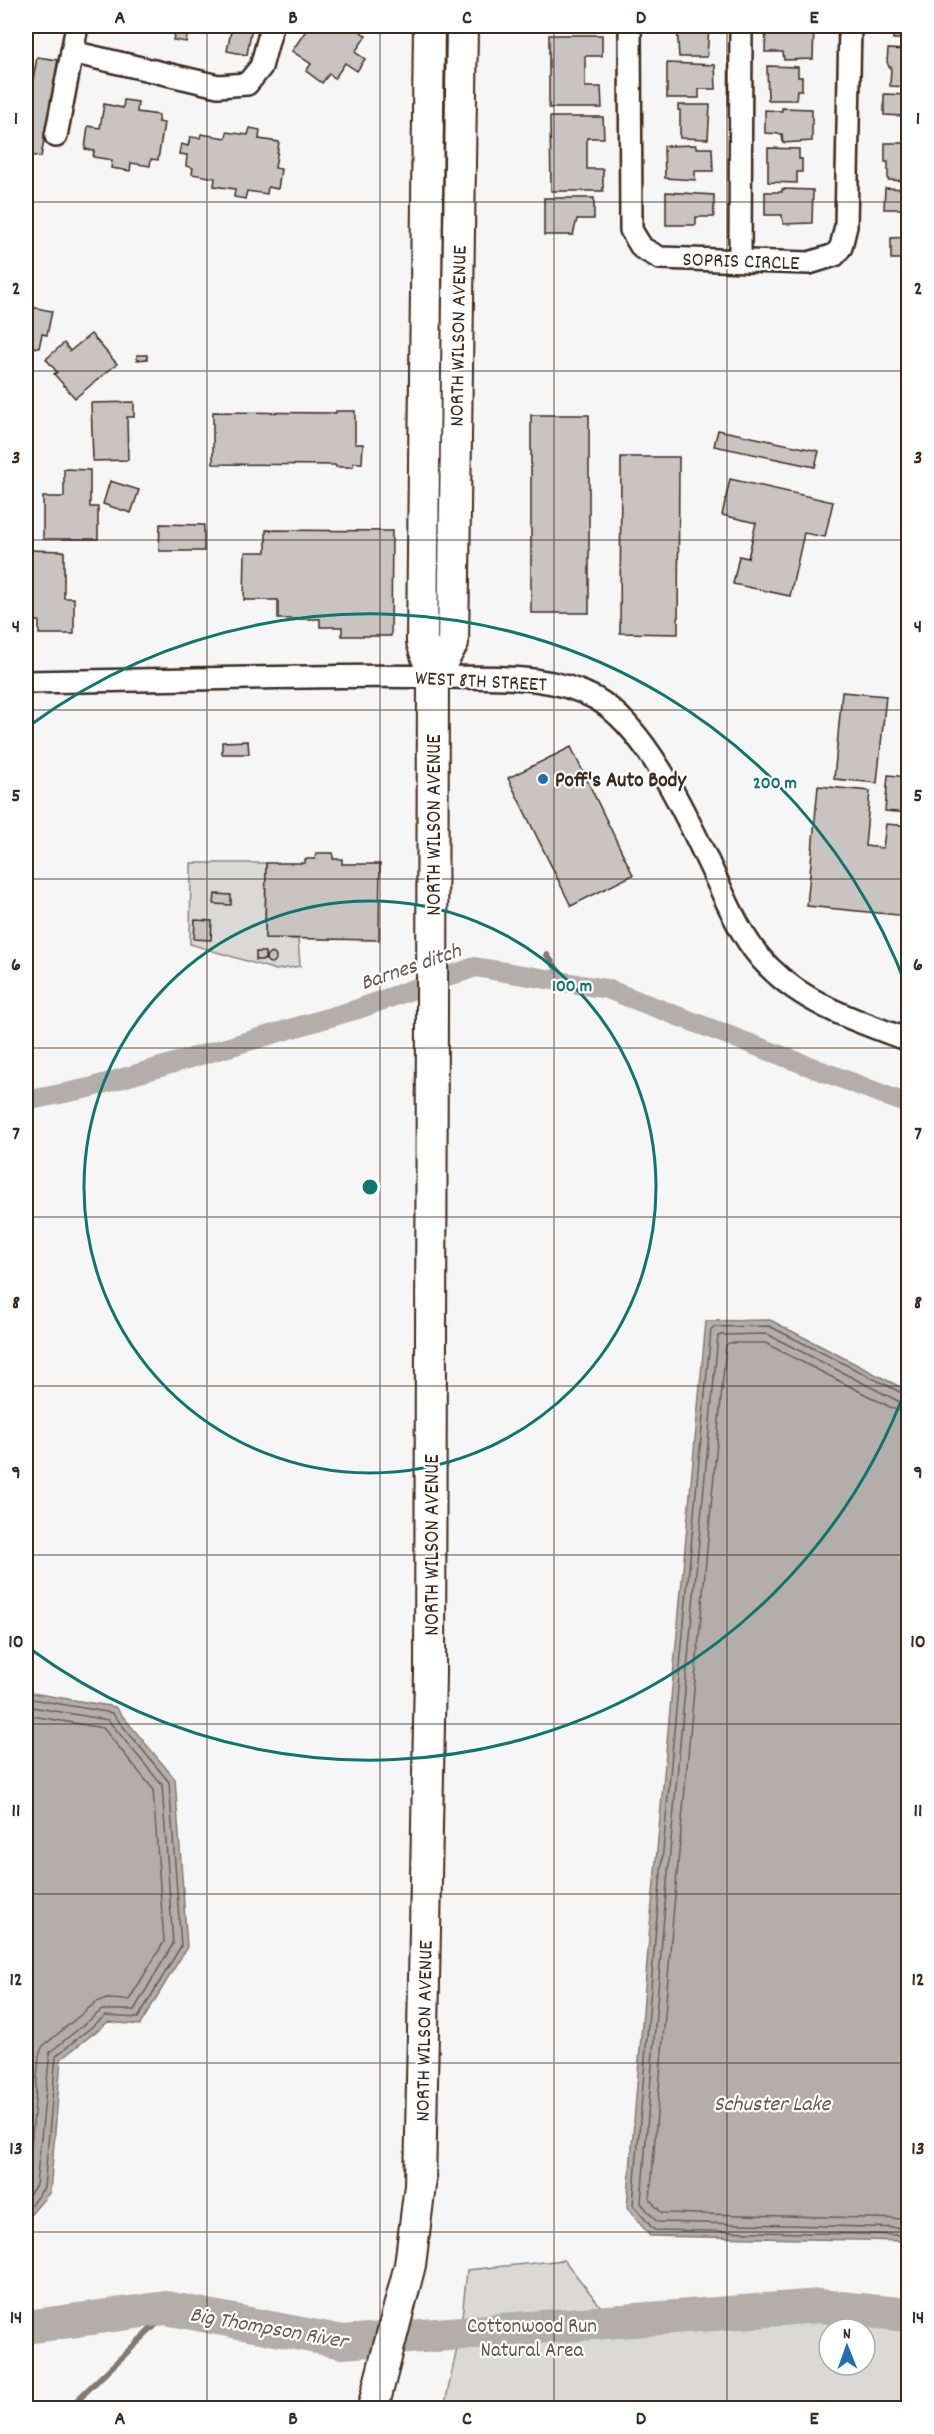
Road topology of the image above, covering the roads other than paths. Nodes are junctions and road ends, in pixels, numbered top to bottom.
1 (77, 26) edge
2 (272, 26) edge
3 (429, 26) edge
4 (462, 26) edge
5 (630, 26) edge
6 (741, 26) edge
7 (850, 26) edge
8 (72, 52) junction
9 (56, 136) dead end
10 (740, 260) junction
11 (433, 677) junction
12 (26, 682) edge
13 (909, 1040) edge
14 (374, 2406) edge

1 - 8 street
2 - 8 street
3 - 11 main road, NORTH WILSON AVENUE
4 - 11 main road, NORTH WILSON AVENUE
5 - 10 street, SOPRIS CIRCLE
6 - 10 street
7 - 10 street, SOPRIS CIRCLE
8 - 9 street
11 - 12 street, WEST 8TH STREET
11 - 13 street, WEST 8TH STREET
11 - 14 main road, NORTH WILSON AVENUE

